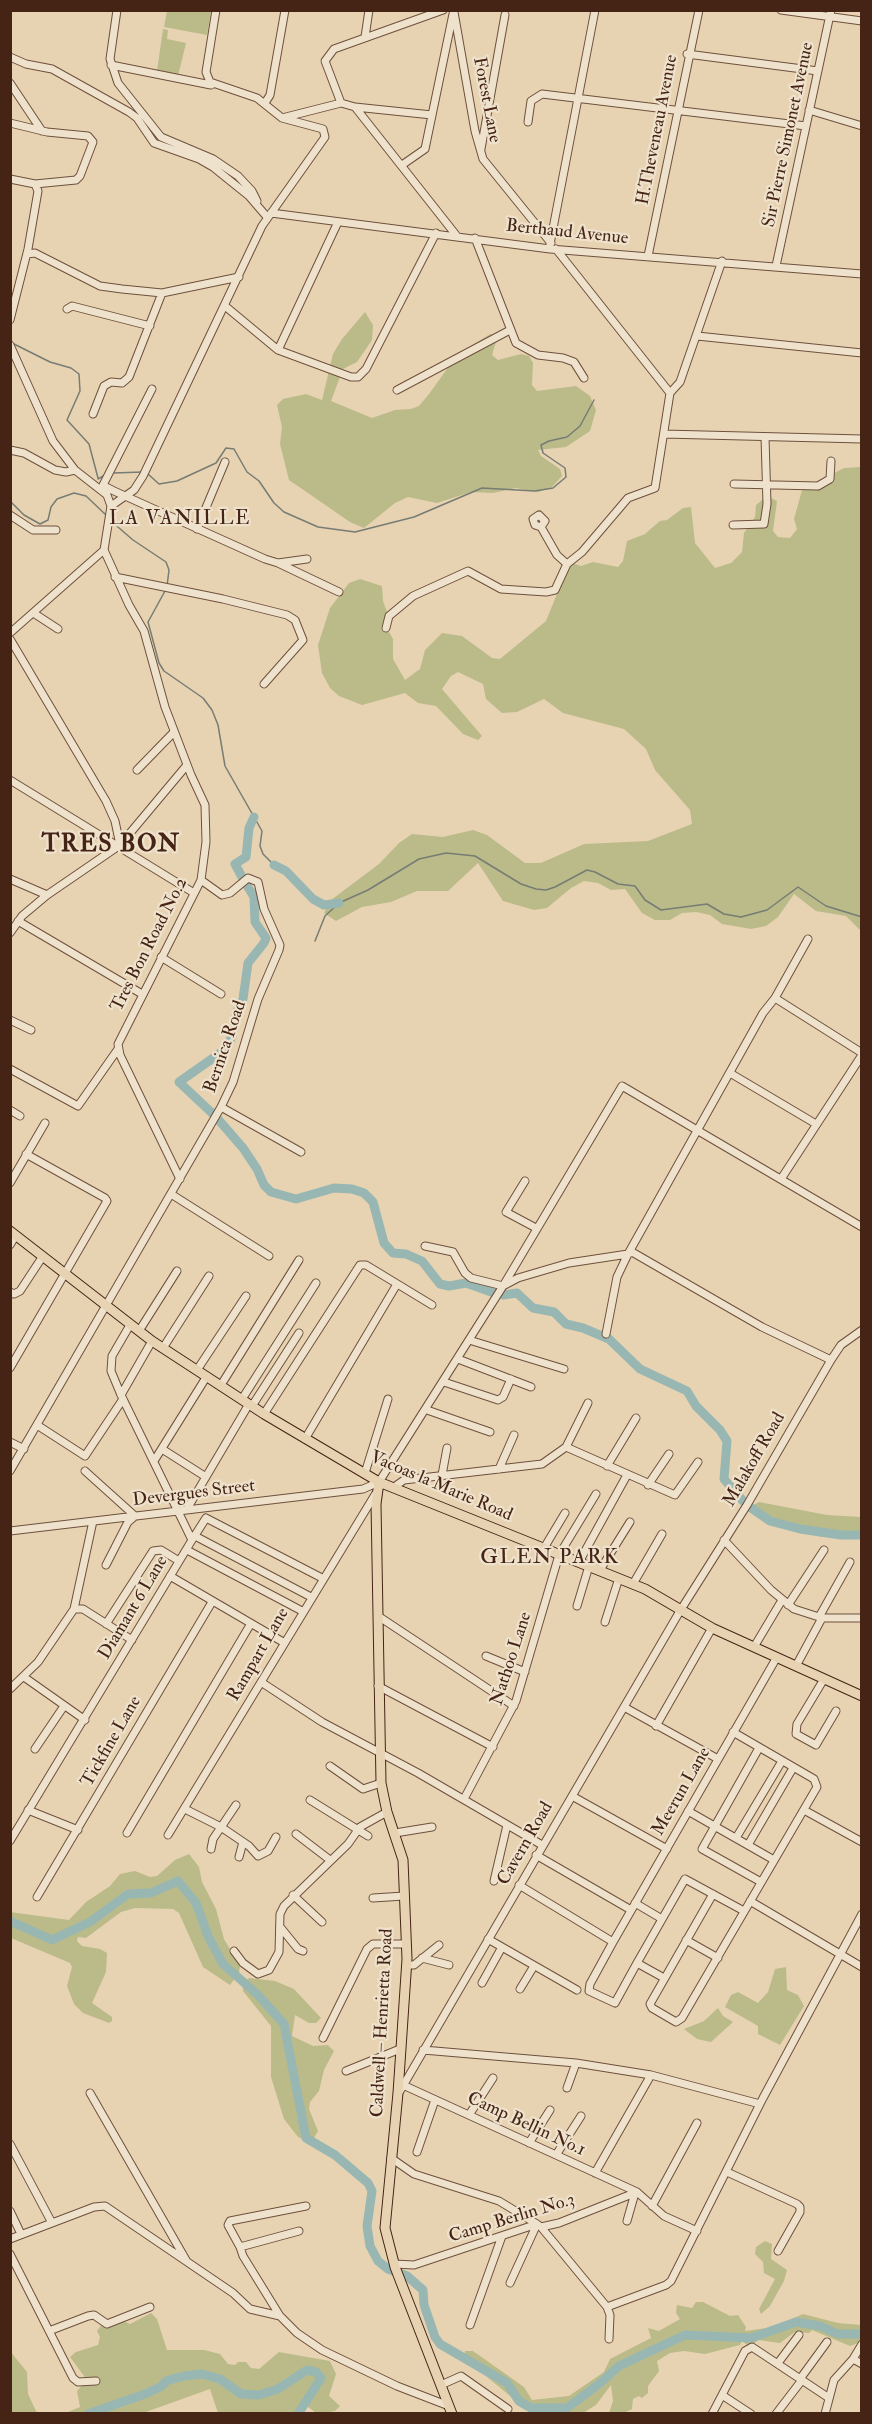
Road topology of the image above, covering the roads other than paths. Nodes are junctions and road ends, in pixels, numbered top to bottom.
1 (117, 10) edge
2 (216, 10) edge
3 (285, 10) edge
4 (369, 10) edge
5 (443, 10) edge
6 (596, 10) edge
7 (699, 10) edge
8 (782, 10) edge
9 (454, 11) edge
10 (831, 14) edge
11 (505, 15) dead end
12 (861, 21) edge
13 (365, 37) junction
14 (687, 54) junction
15 (10, 57) edge
16 (111, 65) junction
17 (818, 71) junction
18 (10, 82) edge
19 (212, 84) junction
20 (579, 99) junction
21 (265, 103) junction
22 (341, 103) junction
23 (355, 107) junction
24 (676, 110) junction
25 (809, 110) junction
26 (432, 115) junction
27 (282, 118) junction
28 (528, 122) dead end
29 (10, 123) edge
30 (806, 126) junction
31 (861, 126) edge
32 (42, 130) junction
33 (480, 151) junction
34 (402, 165) junction
35 (10, 179) edge
36 (36, 184) junction
37 (260, 209) junction
38 (269, 215) junction
39 (338, 222) junction
40 (436, 233) junction
41 (456, 235) junction
42 (475, 238) junction
43 (552, 247) junction
44 (30, 251) junction
45 (648, 256) junction
46 (722, 261) junction
47 (776, 266) junction
48 (861, 273) edge
49 (239, 277) junction
50 (162, 293) junction
51 (225, 306) junction
52 (67, 309) dead end
53 (10, 320) edge
54 (150, 326) junction
55 (510, 330) junction
56 (697, 336) junction
57 (10, 345) edge
58 (278, 350) junction
59 (861, 353) edge
60 (12, 356) edge
61 (584, 378) dead end
62 (152, 389) dead end
63 (397, 390) dead end
64 (670, 393) junction
65 (93, 414) dead end
66 (664, 434) junction
67 (765, 437) junction
68 (861, 439) edge
69 (10, 450) edge
70 (831, 461) dead end
71 (225, 462) dead end
72 (75, 470) junction
73 (734, 484) dead end
74 (766, 484) junction
75 (104, 492) junction
76 (127, 497) junction
77 (111, 509) junction
78 (10, 514) edge
79 (733, 525) dead end
80 (541, 527) dead end
81 (197, 529) junction
82 (56, 530) dead end
83 (104, 550) junction
84 (307, 559) dead end
85 (278, 563) junction
86 (567, 564) junction
87 (115, 577) junction
88 (339, 592) dead end
89 (35, 614) junction
90 (386, 628) dead end
91 (58, 629) dead end
92 (10, 633) edge
93 (10, 639) edge
94 (264, 684) dead end
95 (174, 732) junction
96 (187, 765) junction
97 (137, 770) dead end
98 (10, 780) edge
99 (120, 845) junction
100 (10, 879) edge
101 (201, 880) junction
102 (194, 893) junction
103 (47, 895) junction
104 (18, 921) junction
105 (10, 933) edge
106 (808, 939) dead end
107 (161, 957) junction
108 (142, 994) junction
109 (221, 994) dead end
110 (775, 998) junction
111 (10, 1020) edge
112 (32, 1030) dead end
113 (118, 1049) junction
114 (861, 1054) edge
115 (10, 1069) edge
116 (730, 1073) junction
117 (221, 1107) junction
118 (10, 1110) edge
119 (20, 1116) dead end
120 (45, 1123) dead end
121 (816, 1124) junction
122 (699, 1131) junction
123 (301, 1152) dead end
124 (26, 1154) junction
125 (180, 1179) junction
126 (781, 1179) junction
127 (525, 1181) dead end
128 (10, 1183) edge
129 (171, 1194) junction
130 (861, 1227) edge
131 (536, 1228) junction
132 (13, 1233) edge
133 (10, 1245) edge
134 (425, 1246) dead end
135 (628, 1254) junction
136 (43, 1256) junction
137 (269, 1256) dead end
138 (299, 1260) dead end
139 (177, 1271) dead end
140 (64, 1272) junction
141 (209, 1275) dead end
142 (316, 1283) dead end
143 (397, 1284) junction
144 (503, 1286) junction
145 (10, 1292) edge
146 (246, 1296) dead end
147 (106, 1305) junction
148 (432, 1305) dead end
149 (130, 1325) junction
150 (861, 1330) edge
151 (139, 1331) junction
152 (299, 1333) dead end
153 (606, 1334) dead end
154 (469, 1340) junction
155 (152, 1341) junction
156 (162, 1348) junction
157 (458, 1359) junction
158 (831, 1359) junction
159 (10, 1368) edge
160 (564, 1369) dead end
161 (197, 1370) junction
162 (207, 1376) junction
163 (511, 1379) junction
164 (444, 1382) junction
165 (221, 1385) junction
166 (531, 1387) dead end
167 (122, 1397) junction
168 (388, 1399) dead end
169 (247, 1403) junction
170 (588, 1403) dead end
171 (427, 1410) junction
172 (264, 1414) junction
173 (636, 1418) dead end
174 (38, 1425) junction
175 (490, 1432) dead end
176 (514, 1435) dead end
177 (305, 1439) junction
178 (10, 1442) edge
179 (566, 1447) junction
180 (447, 1448) dead end
181 (24, 1449) junction
182 (162, 1449) junction
183 (669, 1454) dead end
184 (154, 1461) junction
185 (698, 1462) dead end
186 (607, 1466) junction
187 (499, 1469) junction
188 (10, 1471) edge
189 (85, 1471) dead end
190 (365, 1473) junction
191 (442, 1475) junction
192 (627, 1475) junction
193 (206, 1477) junction
194 (648, 1485) junction
195 (379, 1486) junction
196 (394, 1487) junction
197 (597, 1494) dead end
198 (212, 1506) junction
199 (187, 1509) junction
200 (177, 1510) junction
201 (565, 1513) dead end
202 (135, 1516) junction
203 (206, 1518) junction
204 (93, 1521) junction
205 (630, 1522) dead end
206 (11, 1532) edge
207 (662, 1534) dead end
208 (193, 1538) junction
209 (724, 1540) junction
210 (544, 1548) junction
211 (187, 1550) junction
212 (824, 1550) dead end
213 (559, 1555) junction
214 (179, 1562) junction
215 (579, 1562) junction
216 (850, 1562) dead end
217 (106, 1565) dead end
218 (589, 1566) junction
219 (600, 1570) junction
220 (170, 1576) junction
221 (322, 1578) junction
222 (619, 1578) junction
223 (633, 1584) junction
224 (311, 1597) junction
225 (212, 1602) junction
226 (785, 1603) junction
227 (577, 1606) dead end
228 (74, 1609) junction
229 (302, 1611) junction
230 (680, 1611) junction
231 (378, 1616) junction
232 (821, 1618) junction
233 (861, 1618) edge
234 (605, 1622) dead end
235 (106, 1624) junction
236 (250, 1624) junction
237 (712, 1628) junction
238 (132, 1640) junction
239 (283, 1642) junction
240 (754, 1647) junction
241 (486, 1656) dead end
242 (777, 1657) junction
243 (796, 1666) junction
244 (525, 1672) junction
245 (24, 1677) junction
246 (824, 1679) junction
247 (261, 1682) junction
248 (378, 1686) junction
249 (10, 1689) edge
250 (861, 1696) edge
251 (64, 1706) junction
252 (514, 1706) junction
253 (624, 1707) junction
254 (836, 1712) dead end
255 (85, 1720) junction
256 (656, 1726) junction
257 (733, 1732) junction
258 (493, 1748) junction
259 (759, 1748) junction
260 (35, 1749) dead end
261 (380, 1752) junction
262 (718, 1759) junction
263 (782, 1761) junction
264 (330, 1766) dead end
265 (793, 1768) junction
266 (381, 1783) junction
267 (572, 1796) junction
268 (464, 1799) junction
269 (310, 1800) dead end
270 (236, 1805) dead end
271 (28, 1809) junction
272 (184, 1809) junction
273 (804, 1810) junction
274 (688, 1811) junction
275 (387, 1812) junction
276 (507, 1825) junction
277 (715, 1826) junction
278 (221, 1827) junction
279 (432, 1827) dead end
280 (358, 1829) junction
281 (78, 1830) junction
282 (127, 1833) dead end
283 (395, 1833) junction
284 (296, 1834) dead end
285 (168, 1835) dead end
286 (368, 1836) dead end
287 (276, 1837) dead end
288 (736, 1838) junction
289 (10, 1841) edge
290 (243, 1842) junction
291 (861, 1842) edge
292 (542, 1845) junction
293 (748, 1845) junction
294 (211, 1849) dead end
295 (667, 1849) junction
296 (536, 1855) junction
297 (239, 1857) dead end
298 (330, 1860) junction
299 (774, 1860) junction
300 (494, 1881) dead end
301 (761, 1882) junction
302 (519, 1885) junction
303 (713, 1894) junction
304 (293, 1895) junction
305 (404, 1896) junction
306 (37, 1897) dead end
307 (373, 1898) dead end
308 (750, 1901) junction
309 (635, 1903) junction
310 (631, 1910) junction
311 (744, 1911) junction
312 (861, 1914) edge
313 (662, 1919) junction
314 (322, 1922) dead end
315 (281, 1928) junction
316 (488, 1939) junction
317 (686, 1940) junction
318 (613, 1942) junction
319 (406, 1944) junction
320 (439, 1945) dead end
321 (502, 1947) junction
322 (234, 1951) dead end
323 (303, 1951) dead end
324 (838, 1953) junction
325 (422, 1958) junction
326 (718, 1958) junction
327 (637, 1963) junction
328 (406, 1965) junction
329 (449, 1965) dead end
330 (534, 1966) junction
331 (861, 1967) edge
332 (664, 1978) junction
333 (482, 1983) dead end
334 (520, 1989) dead end
335 (577, 1990) dead end
336 (323, 2038) dead end
337 (400, 2049) junction
338 (423, 2050) junction
339 (576, 2063) junction
340 (346, 2071) dead end
341 (651, 2075) junction
342 (493, 2078) dead end
343 (567, 2088) dead end
344 (400, 2089) junction
345 (90, 2093) dead end
346 (435, 2100) junction
347 (760, 2104) junction
348 (550, 2110) dead end
349 (469, 2115) junction
350 (581, 2116) dead end
351 (697, 2123) dead end
352 (529, 2143) junction
353 (10, 2144) edge
354 (417, 2152) dead end
355 (556, 2155) junction
356 (391, 2158) junction
357 (727, 2172) junction
358 (595, 2173) junction
359 (636, 2193) junction
360 (306, 2206) dead end
361 (652, 2206) junction
362 (10, 2211) edge
363 (627, 2222) dead end
364 (52, 2223) junction
365 (539, 2226) junction
366 (299, 2231) dead end
367 (697, 2231) junction
368 (21, 2234) junction
369 (502, 2236) junction
370 (10, 2239) edge
371 (240, 2247) junction
372 (778, 2251) dead end
373 (10, 2254) edge
374 (187, 2262) junction
375 (394, 2265) junction
376 (510, 2283) dead end
377 (150, 2307) dead end
378 (607, 2307) junction
379 (280, 2316) junction
380 (470, 2325) dead end
381 (49, 2331) junction
382 (800, 2335) dead end
383 (609, 2339) dead end
384 (827, 2342) dead end
385 (861, 2344) edge
386 (853, 2359) junction
387 (778, 2363) junction
388 (861, 2364) edge
389 (801, 2379) junction
390 (96, 2381) dead end
391 (441, 2385) junction
392 (722, 2395) junction
393 (829, 2398) junction
394 (508, 2409) dead end
395 (451, 2410) edge
396 (712, 2414) edge
397 (751, 2414) edge
398 (776, 2414) edge
399 (825, 2414) edge

1 - 16 street
2 - 19 street
3 - 21 street
4 - 13 street
5 - 13 street
6 - 20 street
7 - 14 street, H.Theveneau Avenue
8 - 10 street
9 - 26 street
9 - 33 street, Forest Lane
10 - 12 street
10 - 17 street, Sir Pierre Simonet Avenue
11 - 33 street
13 - 22 street
14 - 17 street
14 - 24 street, H.Theveneau Avenue
15 - 37 street
16 - 19 street
16 - 37 street
17 - 25 street, Sir Pierre Simonet Avenue
18 - 32 street
19 - 21 street
20 - 24 street
20 - 28 street
20 - 43 street
21 - 27 street
22 - 23 street
22 - 27 street
23 - 26 street
23 - 34 street
24 - 30 street
24 - 45 street, H.Theveneau Avenue
25 - 30 street, Sir Pierre Simonet Avenue
25 - 31 street
26 - 34 street
27 - 38 street
29 - 32 street
30 - 47 street, Sir Pierre Simonet Avenue
32 - 36 street
33 - 43 street, Forest Lane
34 - 41 street
35 - 36 street
36 - 44 street
37 - 38 street
38 - 39 street, Berthaud Avenue
38 - 49 street
39 - 40 street, Berthaud Avenue
39 - 58 street
40 - 41 street, Berthaud Avenue
40 - 58 street
41 - 42 street, Berthaud Avenue
42 - 43 street, Berthaud Avenue
42 - 55 street
43 - 45 street, Berthaud Avenue
43 - 64 street, Forest Lane
44 - 50 street
44 - 53 street
45 - 46 street, Berthaud Avenue
46 - 47 street, Berthaud Avenue
46 - 56 street
47 - 48 street, Berthaud Avenue
49 - 50 street
49 - 51 street
50 - 54 street
51 - 58 street
51 - 76 street
52 - 54 street
54 - 65 street
55 - 61 street
55 - 63 street
56 - 59 street
56 - 64 street
57 - 60 street
60 - 72 street
62 - 75 street
64 - 66 street
66 - 67 street
66 - 86 street
67 - 68 street
67 - 74 street
69 - 72 street
70 - 74 street
71 - 81 street
72 - 75 street
73 - 74 street
74 - 79 street
75 - 76 street
75 - 77 street
76 - 77 street
76 - 81 street
77 - 83 street
78 - 82 street
80 - 86 street
81 - 85 street
83 - 87 street, Tres Bon Road No.2
83 - 89 street
84 - 85 street
85 - 88 street
86 - 90 street
87 - 94 street
87 - 95 street, Tres Bon Road No.2
89 - 91 street
89 - 92 street
93 - 99 street
95 - 96 street, Tres Bon Road No.2
95 - 97 street
96 - 99 street
96 - 101 street, Tres Bon Road No.2
98 - 99 street
99 - 102 street
99 - 103 street
100 - 103 street
101 - 102 street, Tres Bon Road No.2
101 - 117 street, Bernica Road
102 - 107 street, Tres Bon Road No.2
103 - 104 street
104 - 105 street
104 - 108 street
106 - 110 street
107 - 108 street, Tres Bon Road No.2
107 - 109 street
108 - 113 street, Tres Bon Road No.2
110 - 114 street
110 - 116 street
111 - 112 street
113 - 115 street, Tres Bon Road No.2
113 - 125 street
114 - 121 street
116 - 121 street
116 - 122 street
117 - 123 street
117 - 125 street, Bernica Road
118 - 119 street
120 - 124 street
121 - 126 street
122 - 126 street
122 - 131 street, Rampart Lane
122 - 135 street
124 - 128 street
124 - 140 street
125 - 129 street, Bernica Road
126 - 130 street
127 - 131 street
129 - 137 street
129 - 147 street, Bernica Road
131 - 144 street, Rampart Lane
132 - 133 street
132 - 136 main road, Vacoas la Marie Road
134 - 144 street
135 - 144 street
135 - 153 street
135 - 158 street
136 - 140 main road, Vacoas la Marie Road
136 - 145 street
138 - 165 street
139 - 151 street
140 - 147 main road, Vacoas la Marie Road
140 - 159 street
141 - 156 street
142 - 169 street
143 - 148 street
143 - 172 street
143 - 177 street
144 - 154 street, Rampart Lane
146 - 161 street
147 - 149 main road, Vacoas la Marie Road
147 - 174 street, Bernica Road
149 - 151 main road, Vacoas la Marie Road
149 - 167 street
150 - 158 street, Malakoff Road
151 - 155 main road, Vacoas la Marie Road
152 - 169 street
154 - 157 street, Rampart Lane
154 - 160 street
155 - 156 main road, Vacoas la Marie Road
155 - 167 street
156 - 161 main road, Vacoas la Marie Road
157 - 163 street
157 - 164 street, Rampart Lane
158 - 209 street, Malakoff Road
161 - 162 main road, Vacoas la Marie Road
162 - 165 main road, Vacoas la Marie Road
162 - 182 street
163 - 164 street
163 - 166 street
164 - 171 street, Rampart Lane
165 - 169 main road, Vacoas la Marie Road
167 - 174 street
167 - 184 street
168 - 190 street
169 - 172 main road, Vacoas la Marie Road
169 - 193 street
170 - 179 street
171 - 175 street
171 - 195 street, Rampart Lane
172 - 177 main road, Vacoas la Marie Road
173 - 186 street
174 - 181 street, Bernica Road
176 - 187 street
177 - 190 main road, Vacoas la Marie Road
178 - 181 street
179 - 186 street
179 - 187 street
180 - 191 street
181 - 188 street, Bernica Road
182 - 184 street
182 - 193 street
183 - 194 street
184 - 200 street
185 - 194 street
186 - 192 street
187 - 191 street
189 - 202 street
190 - 195 main road, Vacoas la Marie Road
191 - 196 street
192 - 194 street
192 - 215 street
193 - 199 street
195 - 196 main road, Vacoas la Marie Road
195 - 198 street, Devergues Street
195 - 221 street, Rampart Lane
195 - 231 main road, Caldwell – Henrietta Road
196 - 210 main road, Vacoas la Marie Road
197 - 213 street, Nathoo Lane
198 - 199 street, Devergues Street
198 - 203 street, Diamant 6 Lane
199 - 200 street, Devergues Street
200 - 202 street, Devergues Street
200 - 208 street
201 - 210 street
202 - 204 street, Devergues Street
202 - 217 street
203 - 208 street, Diamant 6 Lane
203 - 221 street
204 - 206 street, Devergues Street
204 - 228 street
205 - 219 street
207 - 223 street
208 - 211 street, Diamant 6 Lane
208 - 224 street
209 - 226 street
209 - 230 street, Malakoff Road
210 - 213 main road, Vacoas la Marie Road
211 - 214 street, Diamant 6 Lane
211 - 229 street
212 - 226 street
213 - 215 main road, Vacoas la Marie Road
213 - 244 street, Nathoo Lane
214 - 220 street, Diamant 6 Lane
214 - 235 street
215 - 218 main road, Vacoas la Marie Road
216 - 232 street
218 - 219 main road, Vacoas la Marie Road
218 - 227 street
219 - 222 main road, Vacoas la Marie Road
220 - 225 street
220 - 238 street, Diamant 6 Lane
221 - 224 street, Rampart Lane
222 - 223 main road, Vacoas la Marie Road
222 - 234 street
223 - 230 main road, Vacoas la Marie Road
224 - 229 street, Rampart Lane
225 - 236 street
225 - 281 street, Tickfine Lane
226 - 232 street
226 - 240 street
228 - 235 street
228 - 245 street
229 - 239 street, Rampart Lane
230 - 237 main road, Vacoas la Marie Road
230 - 253 street, Cavern Road
231 - 248 main road, Caldwell – Henrietta Road
231 - 252 street
232 - 233 street
232 - 243 street
235 - 238 street
236 - 239 street
236 - 282 street
237 - 240 main road, Vacoas la Marie Road
237 - 256 street
238 - 255 street, Diamant 6 Lane
239 - 247 street, Rampart Lane
240 - 242 main road, Vacoas la Marie Road
241 - 244 street
242 - 243 main road, Vacoas la Marie Road
242 - 257 street, Meerun Lane
243 - 246 main road, Vacoas la Marie Road
244 - 252 street, Nathoo Lane
245 - 249 street
245 - 251 street
246 - 250 main road, Vacoas la Marie Road
246 - 254 street
247 - 261 street
247 - 272 street, Rampart Lane
248 - 258 street
248 - 261 main road, Caldwell – Henrietta Road
251 - 255 street
251 - 260 street
252 - 258 street, Nathoo Lane
253 - 256 street
253 - 267 street, Cavern Road
255 - 271 street, Diamant 6 Lane
256 - 262 street
257 - 259 street
257 - 262 street, Meerun Lane
258 - 268 street, Nathoo Lane
259 - 263 street
259 - 277 street
261 - 266 main road, Caldwell – Henrietta Road
261 - 268 street
262 - 274 street, Meerun Lane
263 - 265 street
263 - 288 street
264 - 266 street
265 - 273 street
265 - 293 street
266 - 275 main road, Caldwell – Henrietta Road
267 - 292 street, Cavern Road
267 - 295 street
268 - 276 street
269 - 280 street
270 - 278 street
271 - 281 street
271 - 289 street, Diamant 6 Lane
272 - 278 street
272 - 285 street, Rampart Lane
273 - 291 street
273 - 299 street
274 - 277 street
274 - 295 street, Meerun Lane
275 - 280 street
275 - 283 main road, Caldwell – Henrietta Road
276 - 292 street
276 - 300 street
277 - 288 street
277 - 301 street
278 - 290 street
278 - 294 street
279 - 283 street
280 - 286 street
280 - 298 street
281 - 306 street, Tickfine Lane
283 - 305 main road, Caldwell – Henrietta Road
284 - 298 street
287 - 290 street
288 - 293 street
290 - 297 street
292 - 296 street, Cavern Road
293 - 299 street
295 - 309 street, Meerun Lane
296 - 302 street, Cavern Road
296 - 310 street
298 - 304 street
299 - 301 street
301 - 308 street
302 - 316 street, Cavern Road
302 - 318 street
303 - 311 street
303 - 313 street
303 - 317 street
304 - 314 street
304 - 315 street
305 - 307 street
305 - 319 main road, Caldwell – Henrietta Road
308 - 311 street
308 - 324 street
309 - 310 street, Meerun Lane
309 - 313 street
310 - 318 street, Meerun Lane
311 - 326 street
312 - 324 street
313 - 327 street
315 - 322 street
315 - 323 street
316 - 321 street
316 - 338 street, Cavern Road
317 - 326 street
317 - 332 street
318 - 327 street, Meerun Lane
319 - 328 main road, Caldwell – Henrietta Road
319 - 336 street
320 - 325 street
321 - 330 street
321 - 333 street
324 - 331 street
324 - 347 street
325 - 328 street
325 - 329 street
326 - 332 street
327 - 332 street
328 - 337 main road, Caldwell – Henrietta Road
330 - 334 street
330 - 335 street
337 - 340 street
337 - 344 main road, Caldwell – Henrietta Road
338 - 339 street
338 - 344 street, Cavern Road
339 - 341 street
339 - 343 street
341 - 347 street
341 - 358 street
342 - 349 street
344 - 346 street, Camp Bellin No.1
344 - 356 main road, Caldwell – Henrietta Road
345 - 374 street
346 - 349 street, Camp Bellin No.1
346 - 354 street
347 - 357 street
348 - 352 street
349 - 352 street, Camp Bellin No.1
350 - 355 street
351 - 361 street
352 - 355 street, Camp Bellin No.1
353 - 364 street
355 - 358 street, Camp Bellin No.1
356 - 365 street
356 - 375 main road, Caldwell – Henrietta Road
357 - 367 street
357 - 372 street
358 - 359 street, Camp Bellin No.1
359 - 361 street, Camp Bellin No.1
359 - 363 street
359 - 365 street, Camp Berlin No.3
360 - 371 street
361 - 367 street, Camp Bellin No.1
362 - 368 street
364 - 368 street
364 - 374 street
365 - 369 street, Camp Berlin No.3
365 - 376 street
365 - 378 street
366 - 371 street
367 - 378 street
368 - 370 street
369 - 375 street, Camp Berlin No.3
369 - 380 street
371 - 379 street
373 - 381 street
374 - 379 street
375 - 391 main road, Caldwell – Henrietta Road
377 - 381 street
378 - 383 street
379 - 395 street
381 - 390 street
382 - 387 street
384 - 389 street
385 - 386 street
386 - 388 street
386 - 393 street
387 - 389 street
387 - 392 street
389 - 393 street
389 - 398 street
391 - 394 street
391 - 395 main road, Caldwell – Henrietta Road
392 - 396 street
392 - 397 street
393 - 399 street

